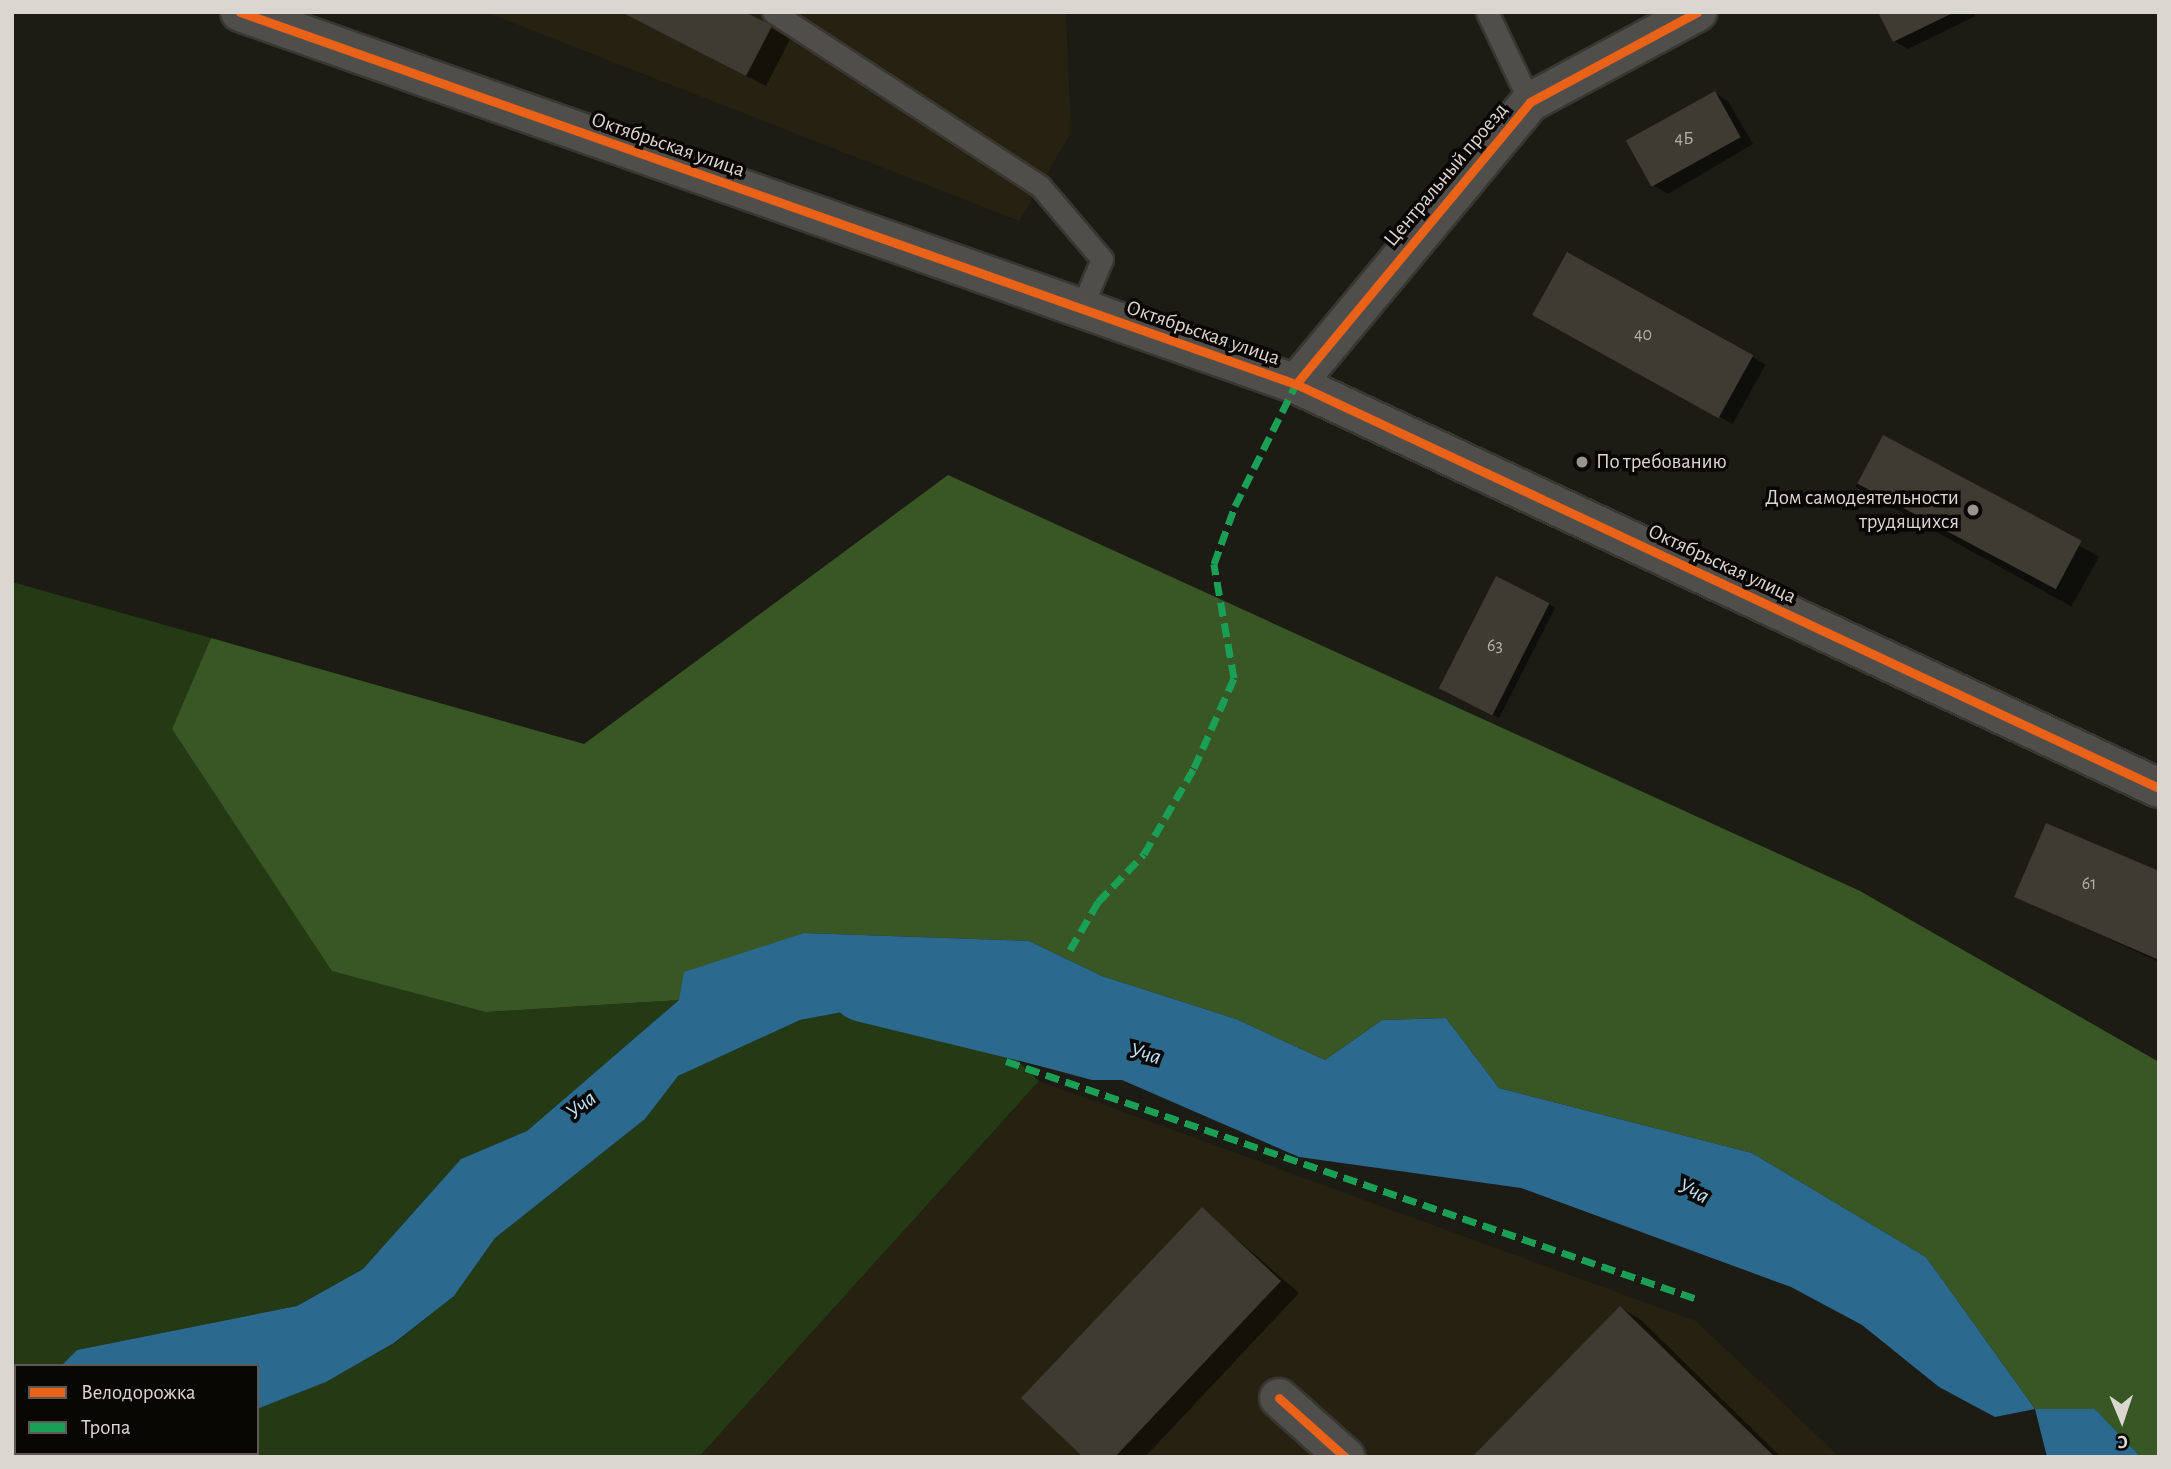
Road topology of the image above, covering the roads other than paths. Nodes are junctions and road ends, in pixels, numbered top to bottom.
1 (240, 12) edge
2 (773, 12) edge
3 (1487, 12) edge
4 (1697, 12) edge
5 (1530, 102) junction
6 (1081, 309) junction
7 (1296, 384) junction
8 (2159, 788) edge
9 (1279, 1398) dead end
10 (1345, 1457) edge

1 - 6 street, Октябрьская улица
2 - 6 lane
3 - 5 lane
4 - 5 street, Центральный проезд
5 - 7 street, Центральный проезд
6 - 7 street, Октябрьская улица
7 - 8 street, Октябрьская улица
9 - 10 street

